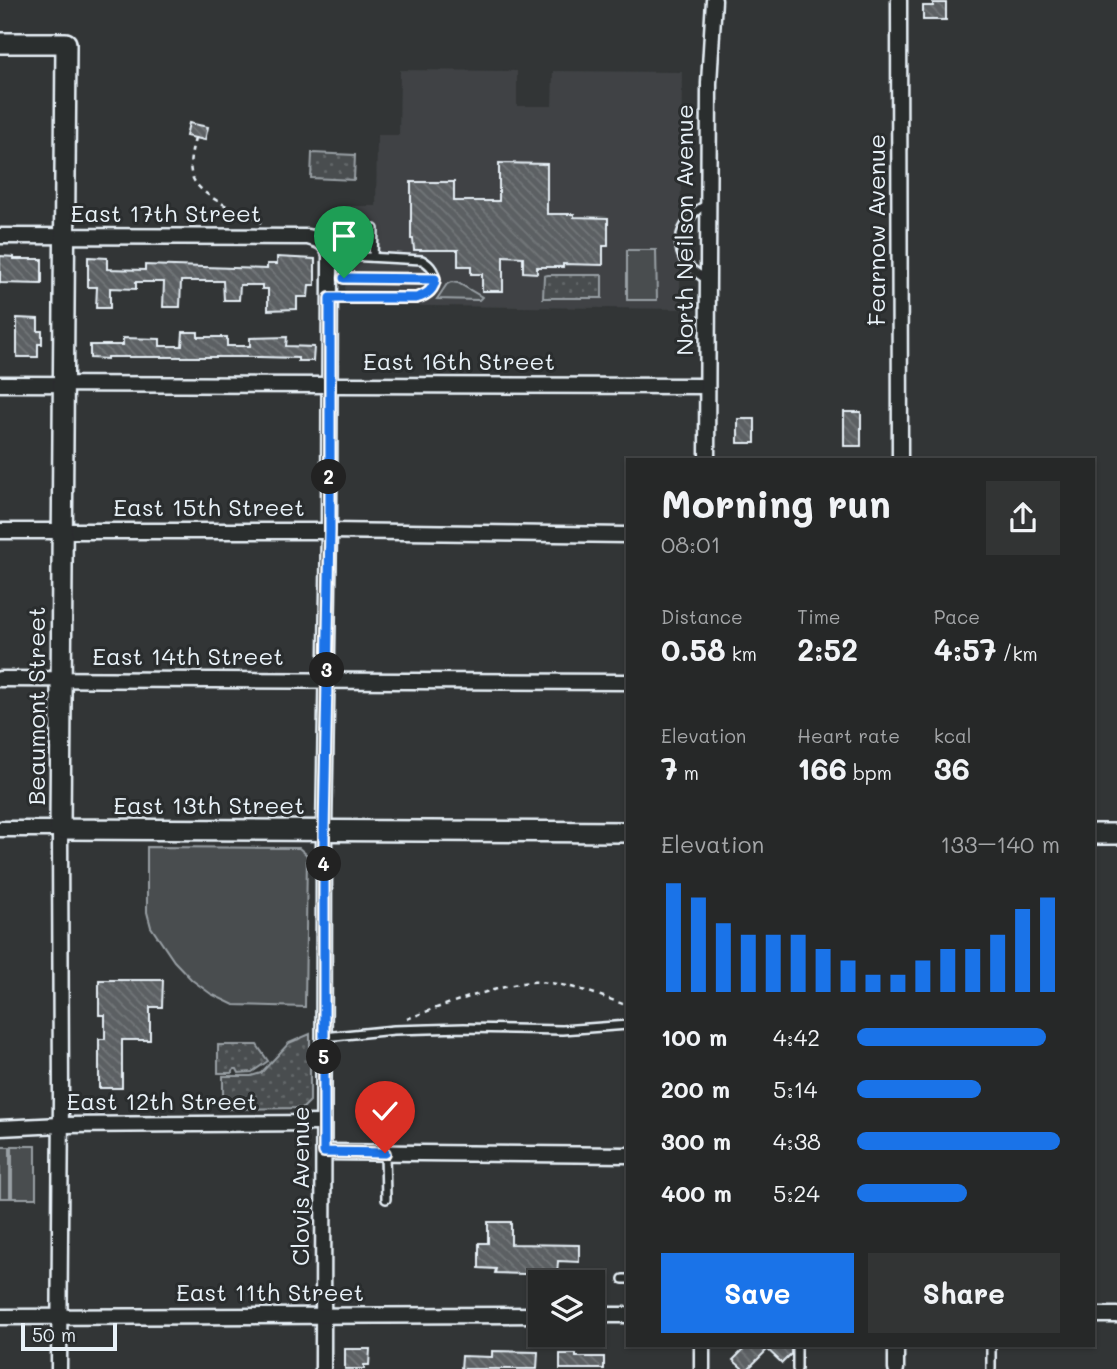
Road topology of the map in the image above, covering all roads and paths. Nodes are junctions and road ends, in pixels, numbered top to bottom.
1 (714, 0) edge
2 (899, 0) edge
3 (0, 43) edge
4 (195, 138) dead end
5 (708, 203) junction
6 (260, 225) dead end
7 (374, 229) dead end
8 (0, 236) edge
9 (64, 236) junction
10 (329, 251) junction
11 (373, 257) junction
12 (344, 278) dead end
13 (435, 279) junction
14 (708, 281) junction
15 (330, 298) junction
16 (0, 384) edge
17 (64, 384) junction
18 (329, 385) junction
19 (707, 386) junction
20 (707, 458) edge
21 (900, 458) edge
22 (0, 531) edge
23 (63, 531) junction
24 (330, 531) junction
25 (626, 535) edge
26 (0, 679) edge
27 (61, 680) junction
28 (326, 680) junction
29 (626, 682) edge
30 (0, 829) edge
31 (60, 829) junction
32 (324, 831) junction
33 (626, 832) edge
34 (1095, 834) edge
35 (1117, 834) edge
36 (626, 1005) edge
37 (626, 1025) edge
38 (375, 1032) junction
39 (324, 1037) junction
40 (111, 1088) dead end
41 (111, 1098) dead end
42 (324, 1124) junction
43 (61, 1125) junction
44 (0, 1128) edge
45 (324, 1152) junction
46 (385, 1153) junction
47 (626, 1155) edge
48 (386, 1199) dead end
49 (528, 1315) edge
50 (605, 1315) edge
51 (626, 1315) edge
52 (1095, 1315) edge
53 (1117, 1315) edge
54 (324, 1316) junction
55 (0, 1317) edge
56 (59, 1317) junction
57 (702, 1347) edge
58 (797, 1347) edge
59 (896, 1347) edge
60 (991, 1347) edge
61 (59, 1369) edge
62 (323, 1369) edge
63 (702, 1369) edge
64 (797, 1369) edge
65 (896, 1369) edge
66 (991, 1369) edge

1 - 5 street, North Neilson Avenue
2 - 21 street, Fearnow Avenue
3 - 9 street, Beaumont Street
4 - 6 path
5 - 14 street, North Neilson Avenue
5 - 14 lane
7 - 11 lane
8 - 9 street, East 17th Street
9 - 10 street, East 17th Street
9 - 17 street, Beaumont Street
10 - 11 lane
10 - 15 street, Clovis Avenue
11 - 13 lane
12 - 13 path
13 - 15 lane
14 - 19 street, North Neilson Avenue
15 - 18 street, Clovis Avenue
16 - 17 street, East 16th Street
17 - 18 street, East 16th Street
17 - 23 street, Beaumont Street
18 - 19 street, East 16th Street
18 - 24 street, Clovis Avenue
19 - 20 street, North Neilson Avenue
22 - 23 street, East 15th Street
23 - 24 street, East 15th Street
23 - 27 street, Beaumont Street
24 - 25 street, East 15th Street
24 - 28 street, Clovis Avenue
26 - 27 street, East 14th Street
27 - 28 street, East 14th Street
27 - 31 street, Beaumont Street
28 - 29 street, East 14th Street
28 - 32 street, Clovis Avenue
30 - 31 street, East 13th Street
31 - 32 street, East 13th Street
31 - 43 street, Beaumont Street
32 - 33 street, East 13th Street
32 - 39 street, Clovis Avenue
34 - 35 street
36 - 38 path
37 - 38 lane
38 - 39 lane
39 - 42 street, Clovis Avenue
40 - 41 path
42 - 43 street, East 12th Street
42 - 45 street, Clovis Avenue
43 - 44 street, East 12th Street
43 - 56 street, Beaumont Street
45 - 46 street
45 - 54 street, Clovis Avenue
46 - 47 street
46 - 48 lane
49 - 54 street, East 11th Street
50 - 51 street
52 - 53 street
54 - 56 street, East 11th Street
54 - 62 street, Clovis Avenue
55 - 56 street, East 11th Street
56 - 61 street, Beaumont Street
57 - 63 street
58 - 64 lane
59 - 65 street
60 - 66 lane

